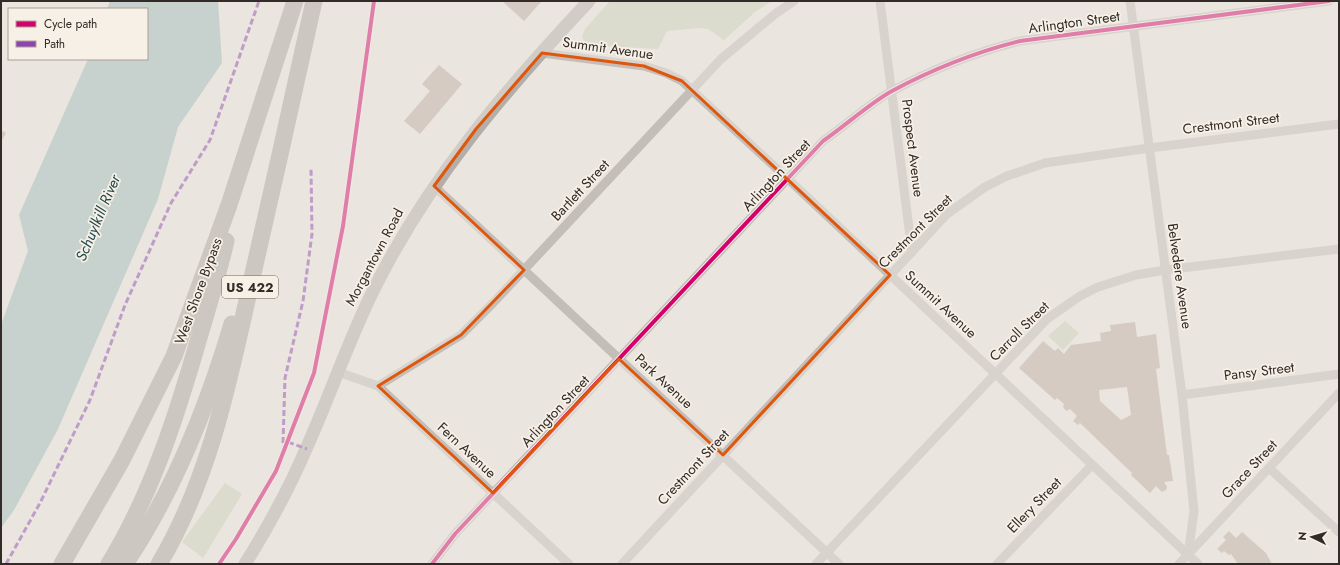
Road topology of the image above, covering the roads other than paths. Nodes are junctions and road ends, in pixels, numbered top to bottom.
1 (295, 1) edge
2 (314, 1) edge
3 (589, 1) edge
4 (794, 1) edge
5 (880, 1) edge
6 (1130, 1) edge
7 (1329, 1) edge
8 (1133, 25) junction
9 (542, 53) junction
10 (692, 90) junction
11 (891, 92) junction
12 (259, 111) junction
13 (1339, 124) edge
14 (286, 128) junction
15 (1149, 148) junction
16 (788, 179) junction
17 (434, 186) junction
18 (1339, 249) edge
19 (912, 252) junction
20 (524, 270) junction
21 (1165, 270) junction
22 (890, 275) junction
23 (619, 358) junction
24 (338, 372) junction
25 (995, 374) junction
26 (1339, 374) edge
27 (378, 386) junction
28 (1339, 393) edge
29 (1182, 395) junction
30 (723, 455) junction
31 (1092, 465) junction
32 (1269, 468) junction
33 (493, 493) junction
34 (1339, 532) edge
35 (827, 552) junction
36 (1188, 555) junction
37 (62, 564) edge
38 (109, 564) edge
39 (125, 564) edge
40 (159, 564) edge
41 (245, 564) edge
42 (432, 564) edge
43 (569, 564) edge
44 (622, 564) edge
45 (816, 564) edge
46 (839, 564) edge
47 (996, 564) edge
48 (1179, 564) edge
49 (1198, 564) edge

1 - 12 highway, West Shore Bypass / US 422
2 - 14 highway, US 422
3 - 9 main road, Morgantown Road
4 - 10 street, Bartlett Street
5 - 11 street, Prospect Avenue
6 - 8 street, Belvedere Avenue
7 - 8 street, Arlington Street
8 - 11 street, Arlington Street
8 - 15 street, Belvedere Avenue
9 - 10 street, Summit Avenue
9 - 17 main road, Morgantown Road
10 - 16 street, Summit Avenue
10 - 20 street, Bartlett Street
11 - 16 street, Arlington Street
11 - 19 street, Prospect Avenue
12 - 37 highway, West Shore Bypass / US 422
12 - 38 highway
13 - 15 street, Crestmont Street
14 - 39 highway
14 - 40 highway, US 422
15 - 19 street, Crestmont Street
15 - 21 street, Belvedere Avenue
16 - 22 street, Summit Avenue
16 - 23 street, Arlington Street
17 - 20 street, Park Avenue
17 - 24 main road, Morgantown Road
18 - 21 street, Carroll Street
19 - 22 street, Crestmont Street
20 - 23 street, Park Avenue
20 - 27 street, Bartlett Street
21 - 25 street, Carroll Street
21 - 29 street, Belvedere Avenue
22 - 25 street, Summit Avenue
22 - 30 street, Crestmont Street
23 - 30 street, Park Avenue
23 - 33 street, Arlington Street
24 - 27 street, Fern Avenue
24 - 41 main road, Morgantown Road
25 - 31 street, Summit Avenue
25 - 35 street, Carroll Street
26 - 29 street, Pansy Street
27 - 33 street, Fern Avenue
28 - 32 street, Grace Street
29 - 36 street, Belvedere Avenue
30 - 35 street, Park Avenue
30 - 44 street, Crestmont Street
31 - 36 street, Summit Avenue
31 - 47 street, Ellery Street
32 - 34 street
32 - 36 street, Grace Street
33 - 42 street, Arlington Street
33 - 43 street, Fern Avenue
35 - 45 street, Carroll Street
35 - 46 street, Park Avenue
36 - 48 street, Grace Street
36 - 49 street, Summit Avenue

